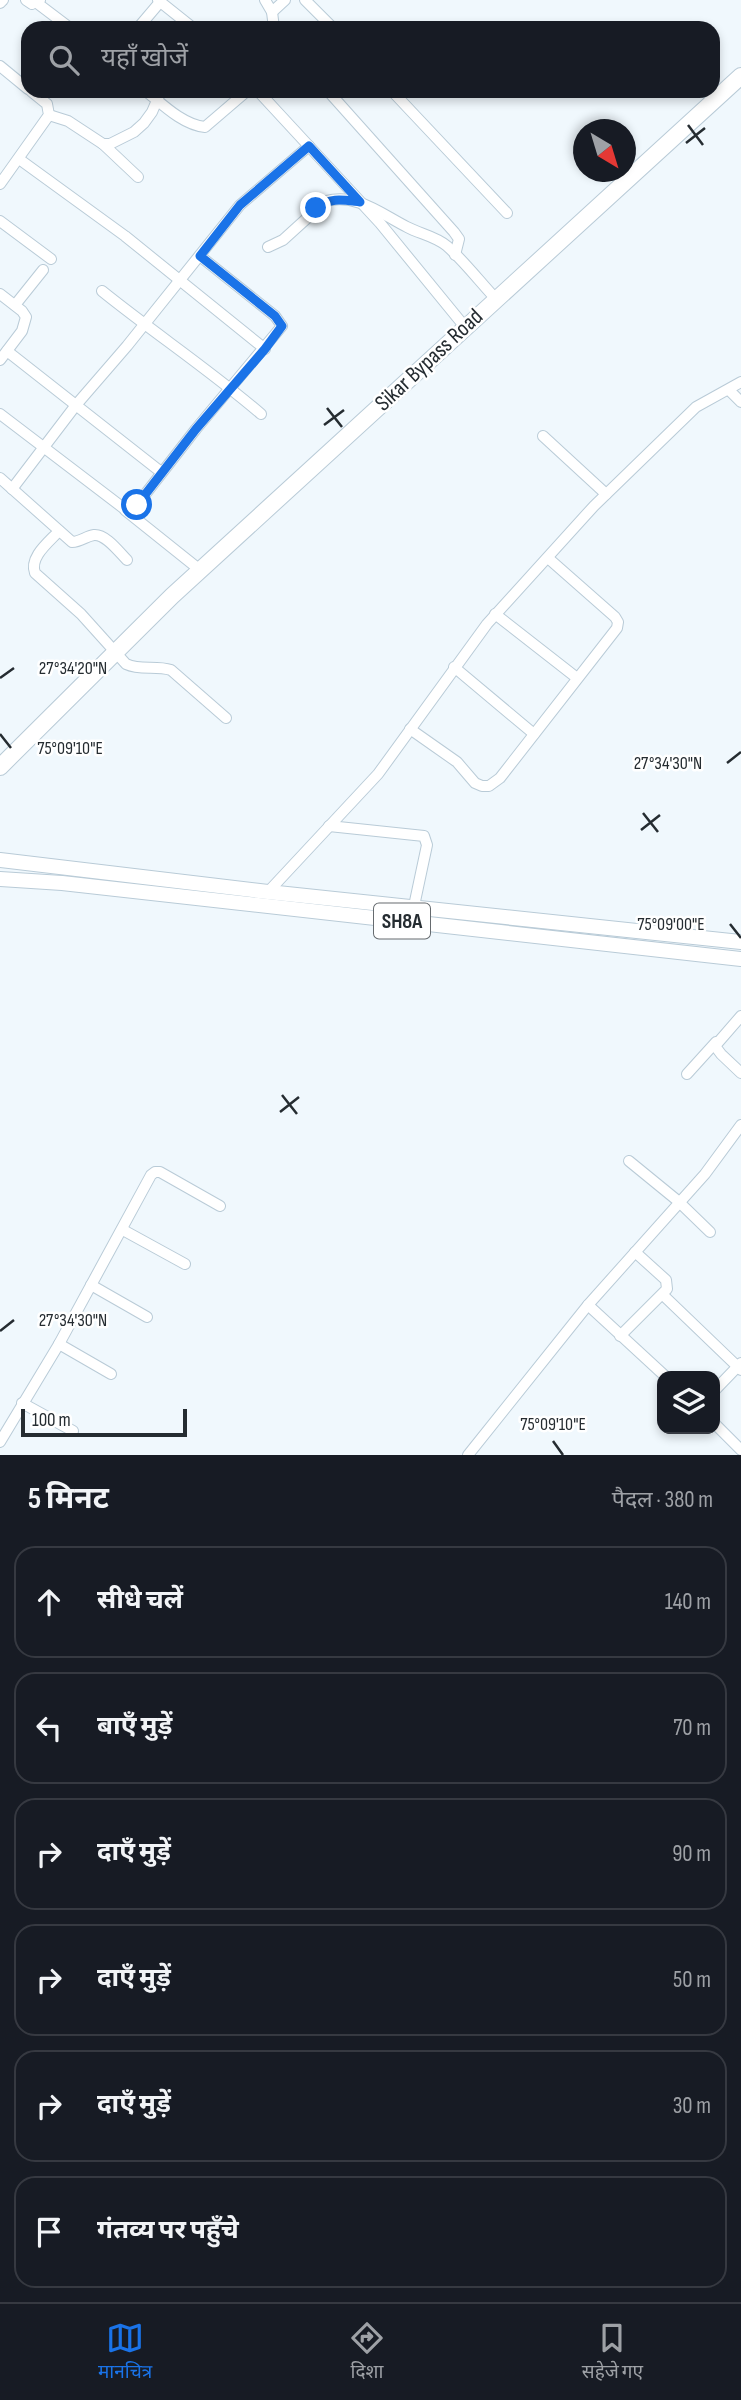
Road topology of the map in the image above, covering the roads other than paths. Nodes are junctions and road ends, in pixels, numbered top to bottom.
1 (26, 0) edge
2 (265, 0) edge
3 (285, 0) edge
4 (306, 0) edge
5 (159, 1) edge
6 (39, 2) edge
7 (272, 12) junction
8 (62, 21) edge
9 (143, 21) edge
10 (184, 21) edge
11 (273, 21) edge
12 (326, 21) edge
13 (0, 66) edge
14 (741, 76) edge
15 (21, 83) edge
16 (720, 95) edge
17 (39, 98) edge
18 (158, 98) edge
19 (161, 98) edge
20 (239, 98) edge
21 (264, 98) edge
22 (334, 98) edge
23 (399, 98) edge
24 (717, 98) edge
25 (50, 115) junction
26 (103, 144) junction
27 (309, 146) junction
28 (19, 159) junction
29 (138, 177) dead end
30 (0, 184) edge
31 (360, 202) junction
32 (507, 213) dead end
33 (0, 221) edge
34 (268, 247) dead end
35 (455, 255) junction
36 (200, 256) junction
37 (51, 259) dead end
38 (43, 271) dead end
39 (178, 281) junction
40 (102, 292) dead end
41 (0, 294) edge
42 (496, 299) junction
43 (15, 305) junction
44 (144, 325) junction
45 (465, 327) junction
46 (265, 349) junction
47 (4, 356) edge
48 (741, 382) edge
49 (232, 389) junction
50 (729, 390) junction
51 (741, 402) edge
52 (76, 405) junction
53 (0, 414) edge
54 (261, 414) dead end
55 (543, 436) dead end
56 (44, 447) junction
57 (161, 472) junction
58 (0, 478) edge
59 (12, 489) junction
60 (606, 494) junction
61 (123, 508) junction
62 (59, 531) junction
63 (548, 558) junction
64 (127, 560) dead end
65 (200, 570) junction
66 (495, 614) junction
67 (115, 653) junction
68 (454, 667) junction
69 (577, 678) junction
70 (226, 718) dead end
71 (410, 729) junction
72 (534, 734) junction
73 (0, 766) edge
74 (329, 826) junction
75 (0, 860) edge
76 (0, 879) edge
77 (268, 892) junction
78 (414, 906) junction
79 (741, 942) edge
80 (741, 958) edge
81 (741, 1016) edge
82 (716, 1042) junction
83 (687, 1073) dead end
84 (741, 1073) edge
85 (741, 1125) edge
86 (629, 1161) dead end
87 (680, 1203) junction
88 (220, 1206) dead end
89 (123, 1230) junction
90 (710, 1232) dead end
91 (635, 1252) junction
92 (185, 1264) dead end
93 (91, 1285) junction
94 (663, 1294) junction
95 (588, 1305) junction
96 (147, 1317) dead end
97 (621, 1336) junction
98 (59, 1344) junction
99 (740, 1366) edge
100 (660, 1371) edge
101 (111, 1374) dead end
102 (720, 1385) edge
103 (22, 1403) junction
104 (720, 1429) edge
105 (73, 1431) dead end
106 (0, 1442) edge
107 (740, 1448) edge
108 (468, 1455) edge

1 - 6 street
2 - 7 street
3 - 7 street
4 - 12 street
5 - 9 street
5 - 10 street
6 - 8 street
7 - 11 street
13 - 15 street
14 - 16 highway, Sikar Bypass Road
17 - 25 street
18 - 26 street
19 - 20 street
21 - 27 street
22 - 35 street
23 - 32 street
24 - 42 highway, Sikar Bypass Road
25 - 26 street
25 - 28 street
26 - 29 street
27 - 31 street
27 - 36 street
28 - 30 street
28 - 39 street
31 - 34 street
31 - 35 street
31 - 45 street
33 - 37 street
35 - 42 street
36 - 39 street
36 - 46 street
38 - 43 street
39 - 44 street
39 - 46 street
40 - 44 street
41 - 43 street
42 - 45 highway, Sikar Bypass Road
43 - 47 street
44 - 49 street
44 - 52 street
45 - 65 highway, Sikar Bypass Road
46 - 49 street
47 - 52 street
48 - 50 street
49 - 54 street
49 - 57 street
50 - 51 street
50 - 60 street
52 - 56 street
52 - 57 street
53 - 56 street
55 - 60 street
56 - 59 street
56 - 61 street
57 - 61 street
58 - 59 street
59 - 62 street
60 - 63 street
61 - 65 street
62 - 64 street
62 - 67 street
63 - 66 street
63 - 69 street
65 - 67 highway, Sikar Bypass Road
66 - 68 street
66 - 69 street
67 - 70 street
67 - 73 highway, Sikar Bypass Road
68 - 71 street
68 - 72 street
69 - 72 street
71 - 72 street
71 - 74 street
74 - 77 street
74 - 78 street
75 - 77 main road, SH8A
76 - 80 main road, SH8A
77 - 78 main road, SH8A
78 - 79 main road, SH8A
81 - 82 street
82 - 83 street
82 - 84 street
85 - 87 street
86 - 87 street
87 - 90 street
87 - 91 street
88 - 89 street
89 - 92 street
89 - 93 street
91 - 94 street
91 - 95 street
93 - 96 street
93 - 98 street
94 - 97 street
94 - 99 street
95 - 97 street
95 - 108 street
97 - 100 street
98 - 101 street
98 - 103 street
99 - 102 street
103 - 105 street
103 - 106 street
104 - 107 street

